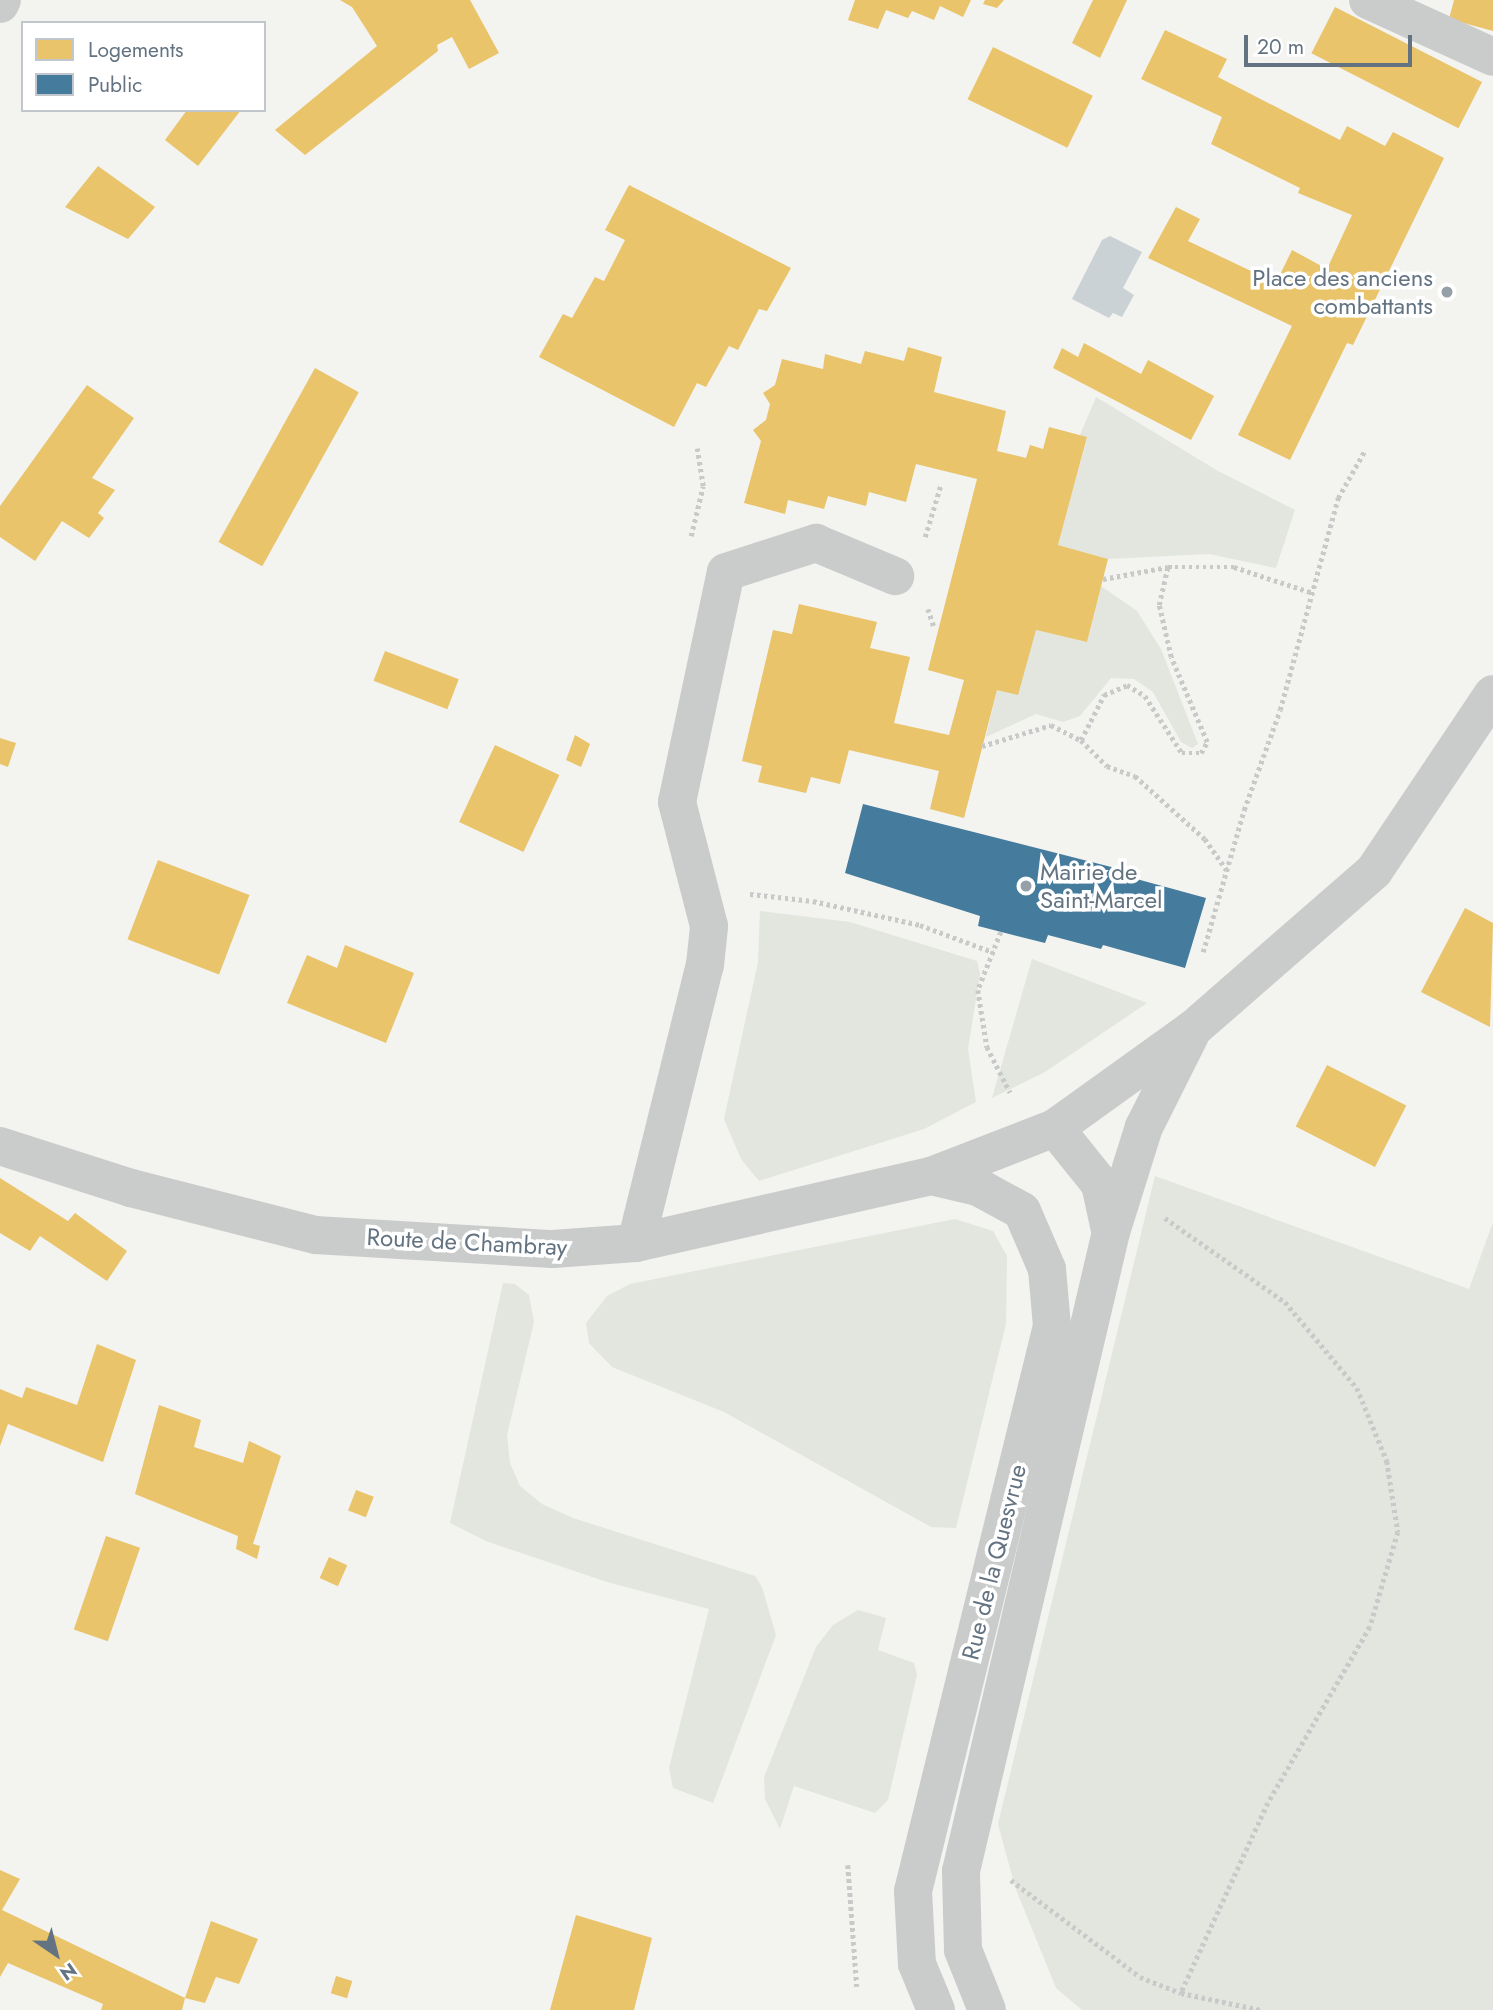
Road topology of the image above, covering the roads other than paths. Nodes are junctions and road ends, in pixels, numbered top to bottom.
1 (1368, 0) edge
2 (1493, 57) edge
3 (895, 576) dead end
4 (1493, 694) edge
5 (1193, 1030) junction
6 (1044, 1133) junction
7 (0, 1146) edge
8 (931, 1176) junction
9 (1111, 1233) junction
10 (636, 1242) junction
11 (936, 2010) edge
12 (987, 2010) edge

1 - 2 street
3 - 10 street
4 - 5 street
5 - 6 street
5 - 9 street, Rue de la Quesvrue
6 - 8 street, Route de Chambray
6 - 9 street, Rue de la Quesvrue
7 - 10 street, Route de Chambray
8 - 10 street, Route de Chambray
8 - 11 street, Rue de la Quesvrue
9 - 12 street, Rue de la Quesvrue

